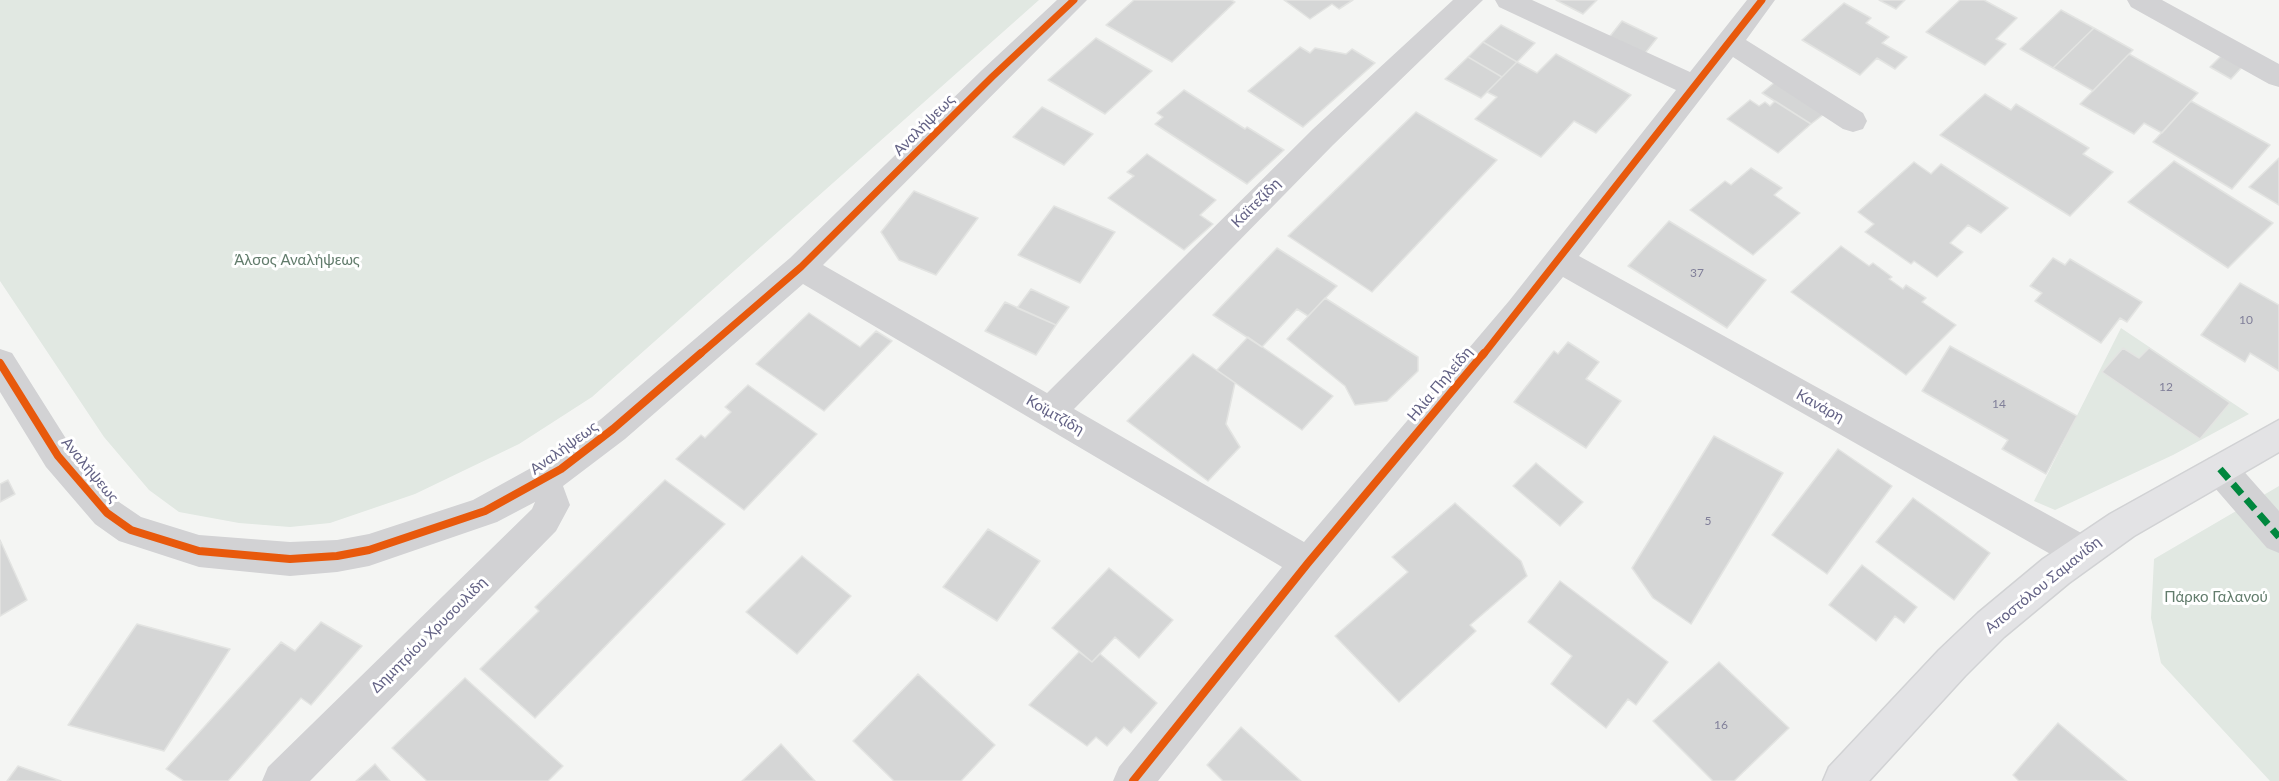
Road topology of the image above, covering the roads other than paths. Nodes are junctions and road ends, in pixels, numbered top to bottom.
1 (1074, 0) edge
2 (1470, 0) edge
3 (1508, 0) edge
4 (1762, 0) edge
5 (2140, 0) edge
6 (1731, 43) junction
7 (2279, 77) edge
8 (1696, 87) junction
9 (1852, 121) dead end
10 (1559, 260) junction
11 (801, 267) junction
12 (0, 363) edge
13 (1050, 412) junction
14 (2279, 435) edge
15 (2220, 469) junction
16 (544, 480) junction
17 (2279, 537) edge
18 (2081, 552) junction
19 (1308, 563) junction
20 (282, 781) edge
21 (1133, 781) edge
22 (1843, 781) edge

1 - 11 street, Αναλήψεως
2 - 13 street, Καϊτεζίδη
3 - 8 street
4 - 6 street, Ηλία Πηλείδη
5 - 7 street
6 - 8 street, Ηλία Πηλείδη
6 - 9 street
8 - 10 street, Ηλία Πηλείδη
10 - 18 street, Κανάρη
10 - 19 street, Ηλία Πηλείδη
11 - 13 street, Κοϊμτζίδη
11 - 16 street, Αναλήψεως
12 - 16 street, Αναλήψεως
13 - 19 street, Κοϊμτζίδη
14 - 15 main road, Αποστόλου Σαμανίδη
15 - 17 street
15 - 18 main road, Αποστόλου Σαμανίδη
16 - 20 street, Δημητρίου Χρυσουλίδη
18 - 22 main road, Αποστόλου Σαμανίδη
19 - 21 street, Ηλία Πηλείδη

